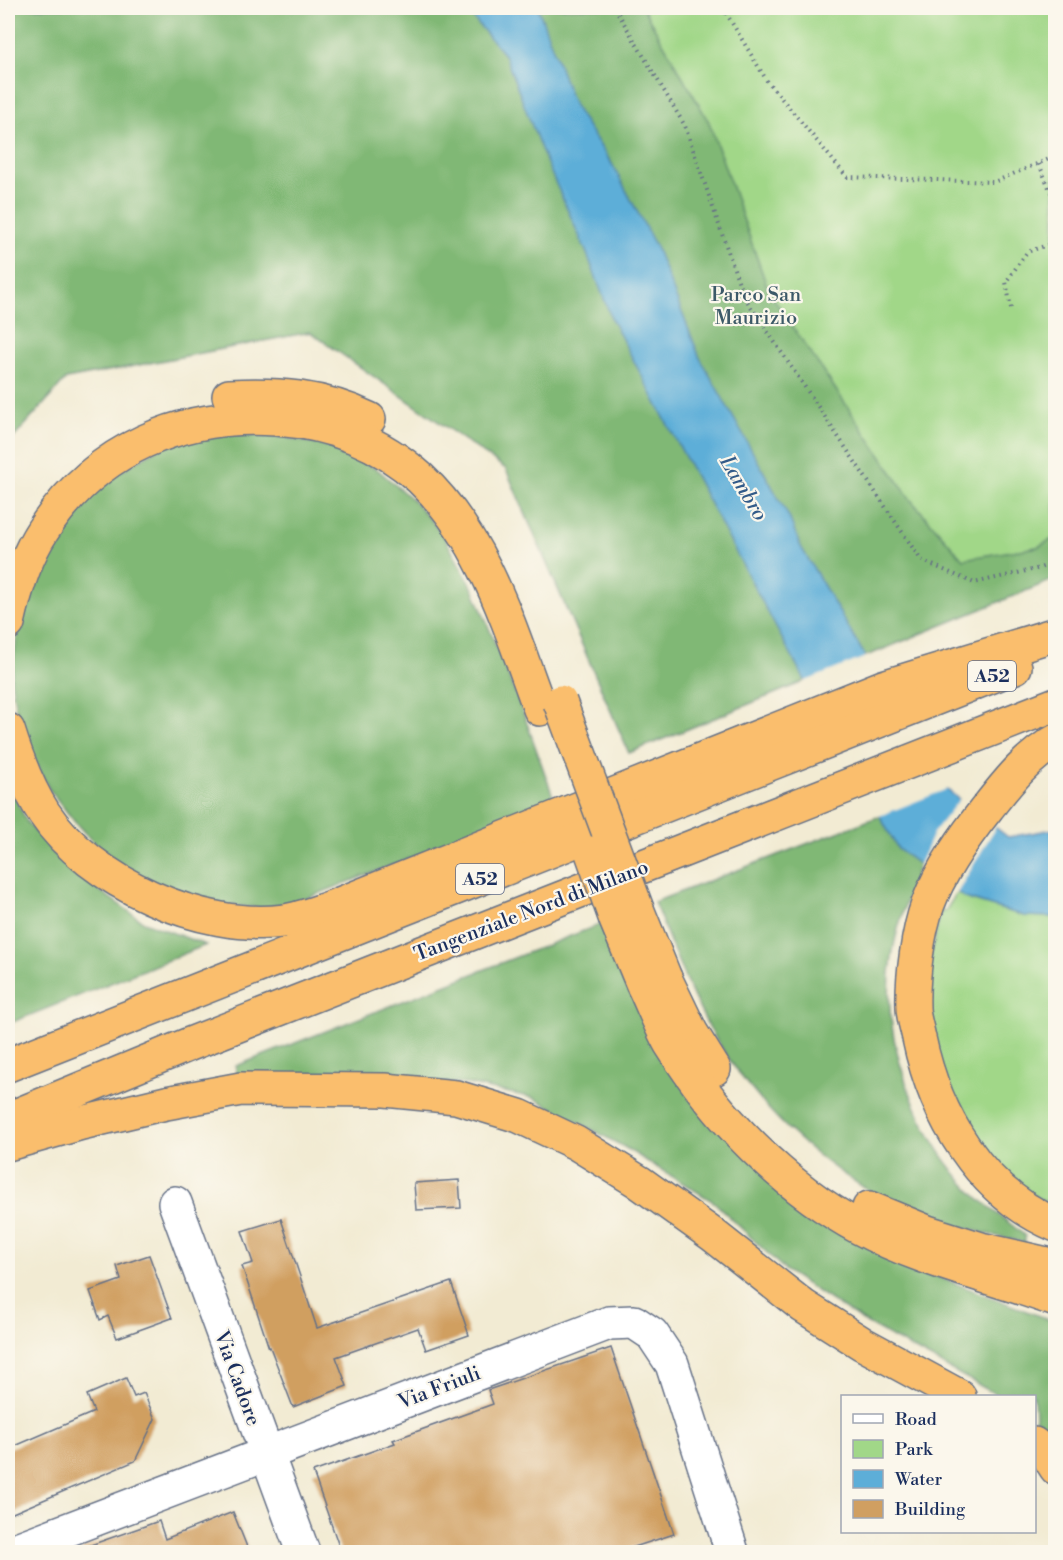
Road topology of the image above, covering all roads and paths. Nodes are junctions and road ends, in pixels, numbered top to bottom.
1 (615, 8) edge
2 (723, 8) edge
3 (1056, 156) edge
4 (1039, 164) junction
5 (1056, 204) edge
6 (1056, 242) edge
7 (1011, 308) dead end
8 (8, 549) edge
9 (1056, 562) edge
10 (8, 622) edge
11 (1056, 634) edge
12 (1056, 651) edge
13 (921, 690) junction
14 (1056, 704) edge
15 (550, 706) junction
16 (8, 730) edge
17 (796, 738) junction
18 (1056, 741) edge
19 (654, 982) junction
20 (8, 1065) edge
21 (8, 1119) edge
22 (8, 1144) edge
23 (175, 1203) dead end
24 (1056, 1225) edge
25 (1056, 1266) edge
26 (1056, 1300) edge
27 (957, 1395) edge
28 (1036, 1445) edge
29 (266, 1453) junction
30 (1056, 1468) edge
31 (9, 1552) edge
32 (303, 1552) edge
33 (732, 1552) edge

1 - 9 path
2 - 4 path
3 - 4 path
4 - 5 path
6 - 7 path
8 - 15 highway
10 - 15 highway
11 - 13 highway
12 - 13 highway, A52
13 - 17 highway
14 - 21 highway, Tangenziale Nord di Milano / A52
15 - 19 highway, bridge
16 - 17 highway
17 - 20 highway, A52
18 - 24 highway
19 - 25 highway
19 - 26 highway
22 - 27 highway
23 - 29 street, Via Cadore
28 - 30 highway
29 - 31 street, Via Friuli
29 - 32 street, Via Cadore
29 - 33 street, Via Friuli

